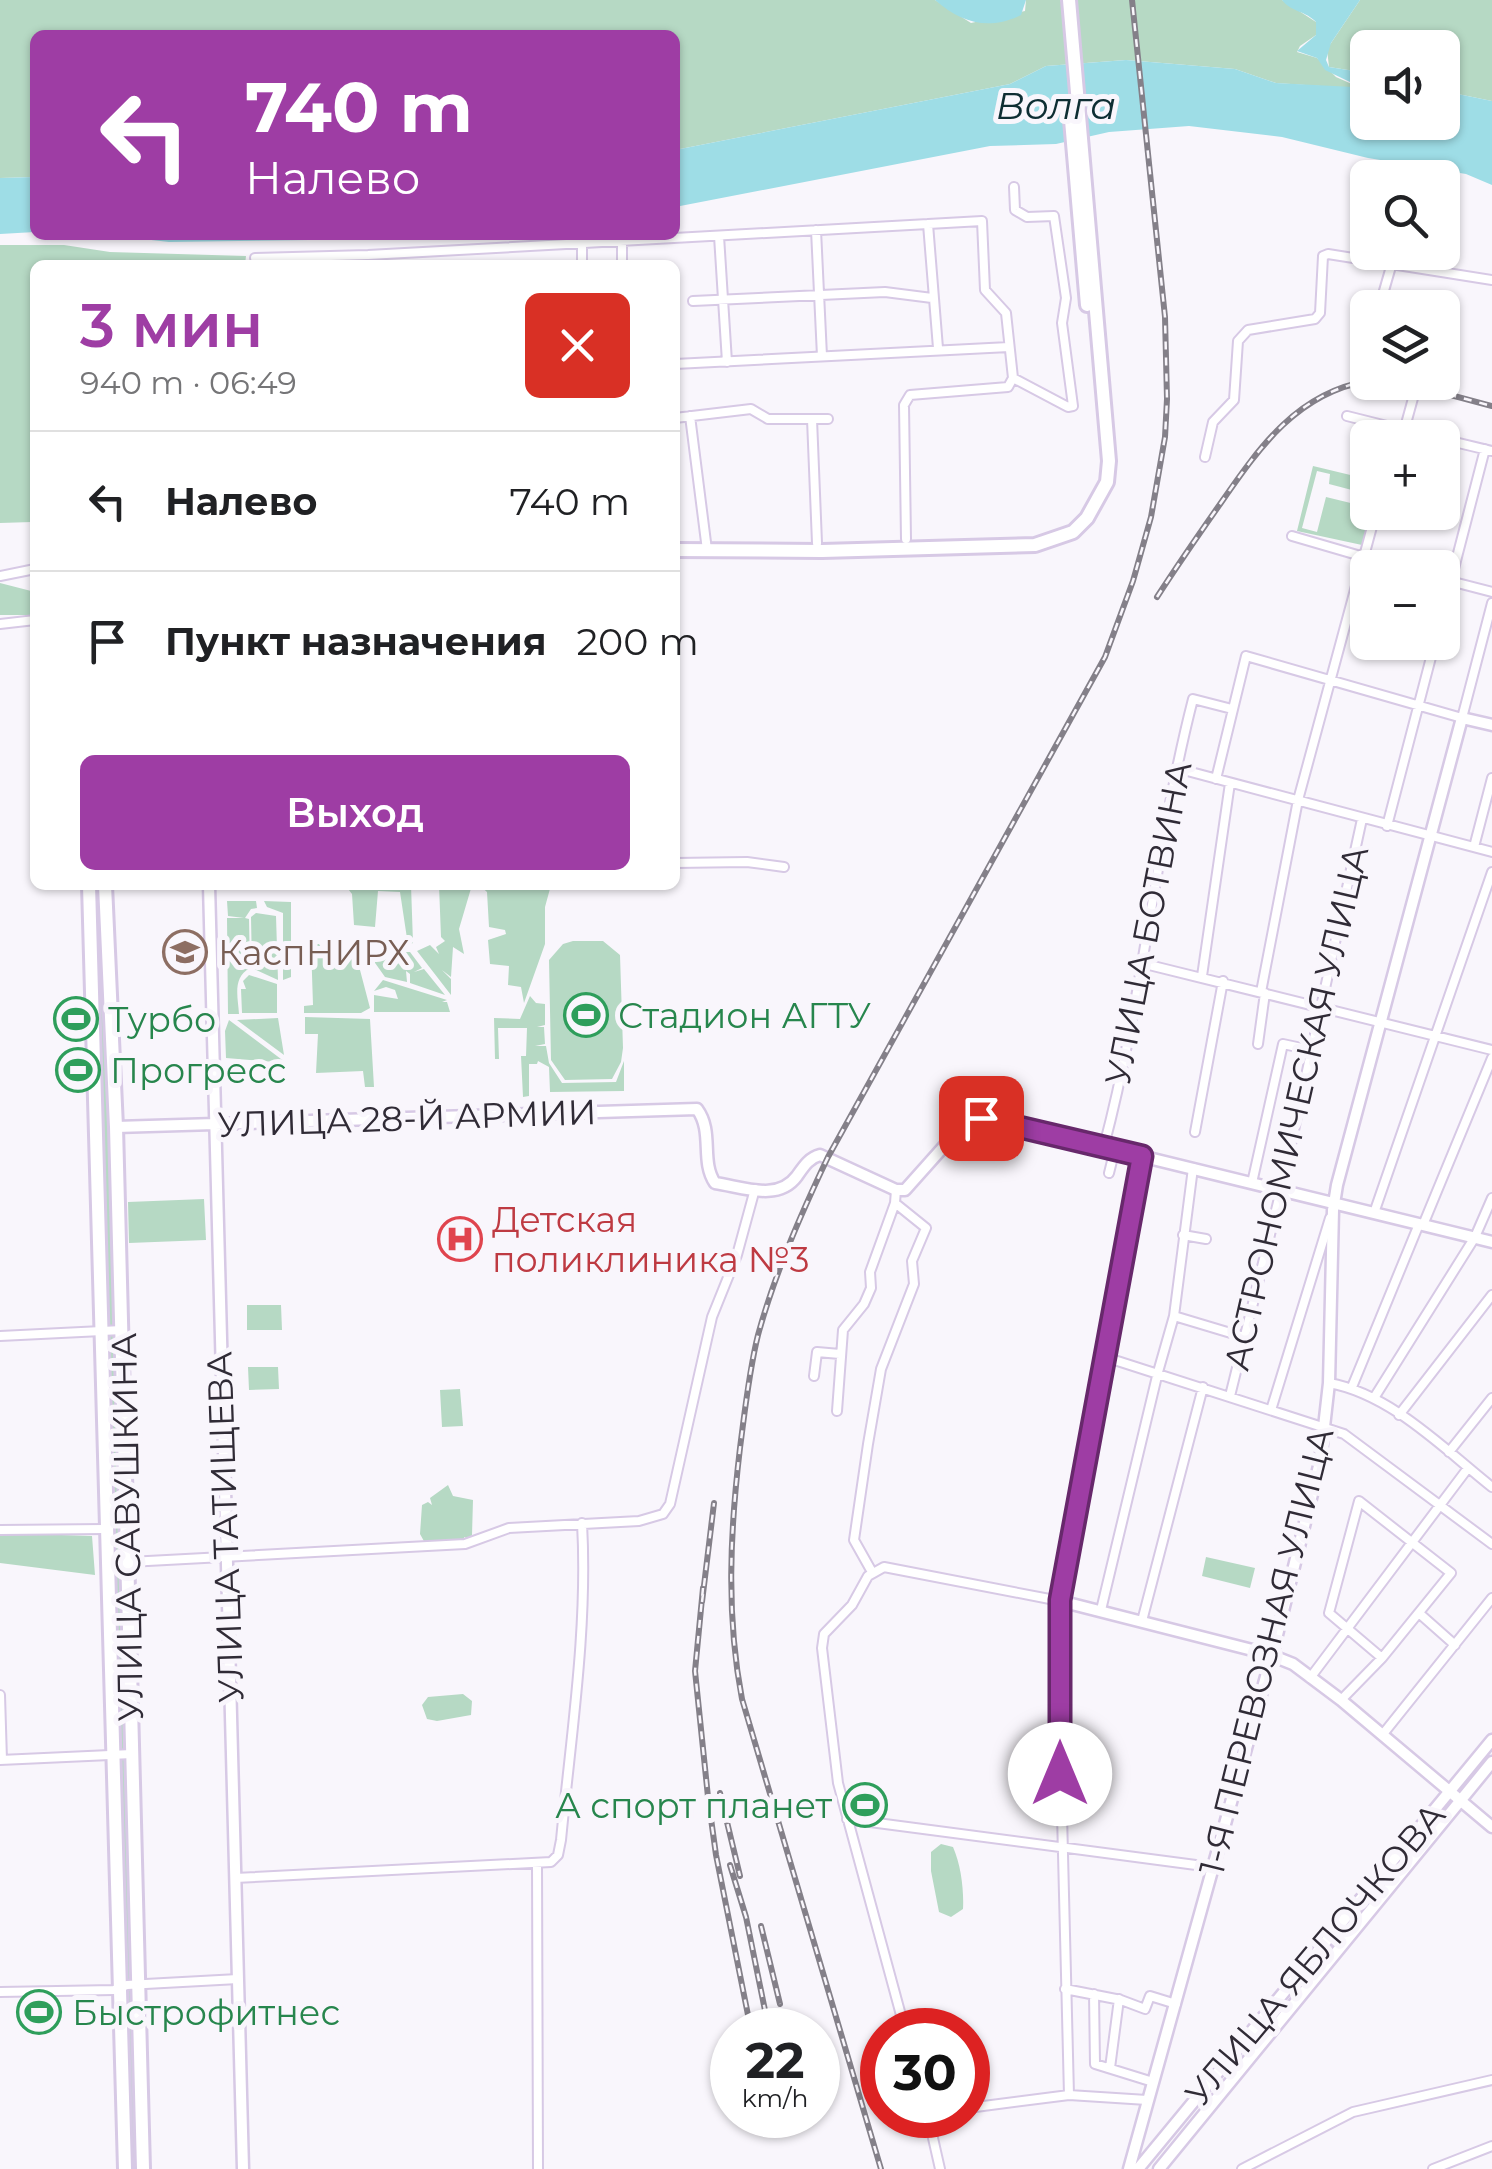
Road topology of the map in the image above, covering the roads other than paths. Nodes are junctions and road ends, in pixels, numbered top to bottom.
1 (1062, 0) edge
2 (1070, 0) edge
3 (1067, 20) junction
4 (1014, 187) dead end
5 (1083, 220) junction
6 (928, 224) junction
7 (816, 230) junction
8 (719, 236) junction
9 (680, 238) edge
10 (654, 240) edge
11 (622, 242) junction
12 (582, 243) junction
13 (1350, 257) edge
14 (254, 258) dead end
15 (582, 260) edge
16 (622, 260) edge
17 (1436, 270) edge
18 (1492, 280) edge
19 (819, 294) junction
20 (932, 298) junction
21 (722, 300) junction
22 (693, 302) dead end
23 (1009, 347) junction
24 (938, 348) junction
25 (822, 356) junction
26 (727, 362) junction
27 (680, 364) edge
28 (1013, 378) junction
29 (690, 416) junction
30 (1346, 416) dead end
31 (680, 417) edge
32 (812, 419) junction
33 (828, 419) dead end
34 (1359, 420) edge
35 (1460, 443) edge
36 (1488, 450) edge
37 (1204, 457) dead end
38 (1292, 536) dead end
39 (906, 539) junction
40 (816, 543) junction
41 (680, 546) edge
42 (707, 546) junction
43 (1456, 550) edge
44 (1350, 552) edge
45 (30, 570) edge
46 (0, 576) edge
47 (1460, 583) edge
48 (1492, 592) edge
49 (1492, 603) edge
50 (1350, 607) edge
51 (30, 621) edge
52 (0, 624) edge
53 (1431, 660) edge
54 (1330, 679) junction
55 (1419, 706) junction
56 (1232, 710) junction
57 (1462, 718) junction
58 (1492, 726) edge
59 (1176, 768) junction
60 (1492, 778) edge
61 (1216, 780) junction
62 (1230, 783) junction
63 (1298, 800) junction
64 (1362, 819) junction
65 (1387, 826) junction
66 (1432, 837) junction
67 (1474, 847) junction
68 (1492, 852) edge
69 (680, 864) edge
70 (784, 867) dead end
71 (1492, 872) edge
72 (88, 890) edge
73 (106, 890) edge
74 (209, 890) edge
75 (1141, 962) junction
76 (1202, 976) junction
77 (1223, 981) junction
78 (1263, 992) junction
79 (1321, 1006) junction
80 (1382, 1020) junction
81 (1436, 1035) junction
82 (1258, 1044) dead end
83 (1311, 1050) junction
84 (1492, 1050) edge
85 (1492, 1058) edge
86 (213, 1124) junction
87 (116, 1128) junction
88 (1195, 1132) dead end
89 (1110, 1147) junction
90 (1142, 1156) junction
91 (1193, 1168) junction
92 (1109, 1173) dead end
93 (1252, 1184) junction
94 (755, 1189) junction
95 (896, 1190) junction
96 (1281, 1190) junction
97 (1492, 1198) edge
98 (895, 1203) junction
99 (1334, 1206) junction
100 (1374, 1213) junction
101 (1421, 1224) junction
102 (1183, 1235) junction
103 (1475, 1238) junction
104 (1205, 1239) dead end
105 (1492, 1242) edge
106 (1492, 1295) edge
107 (1174, 1316) junction
108 (103, 1330) junction
109 (122, 1330) junction
110 (0, 1336) edge
111 (1244, 1337) junction
112 (840, 1354) junction
113 (1106, 1357) junction
114 (1158, 1372) junction
115 (814, 1376) dead end
116 (1329, 1383) junction
117 (1202, 1386) junction
118 (1352, 1387) junction
119 (1230, 1396) junction
120 (1374, 1398) junction
121 (1492, 1398) edge
122 (1271, 1410) junction
123 (837, 1411) dead end
124 (1399, 1416) junction
125 (1326, 1428) junction
126 (1449, 1452) junction
127 (1468, 1468) junction
128 (1492, 1487) edge
129 (1440, 1505) junction
130 (582, 1523) junction
131 (105, 1529) junction
132 (0, 1530) edge
133 (1412, 1542) junction
134 (1492, 1544) edge
135 (226, 1558) junction
136 (129, 1562) junction
137 (872, 1572) junction
138 (1492, 1598) edge
139 (1060, 1600) junction
140 (1101, 1610) junction
141 (1420, 1614) junction
142 (1142, 1621) junction
143 (1346, 1627) junction
144 (1455, 1645) junction
145 (1272, 1656) junction
146 (1382, 1658) junction
147 (1310, 1678) junction
148 (0, 1695) edge
149 (1341, 1700) junction
150 (1383, 1734) junction
151 (1492, 1740) edge
152 (132, 1754) junction
153 (112, 1756) junction
154 (1, 1760) edge
155 (1492, 1762) edge
156 (1450, 1791) junction
157 (1461, 1800) junction
158 (847, 1819) junction
159 (1492, 1827) edge
160 (1062, 1847) junction
161 (537, 1863) junction
162 (1211, 1867) junction
163 (235, 1878) junction
164 (238, 1979) junction
165 (140, 1984) junction
166 (119, 1987) junction
167 (1065, 1988) junction
168 (0, 1992) edge
169 (1094, 1994) junction
170 (1119, 1999) junction
171 (1176, 2004) junction
172 (900, 2008) edge
173 (1110, 2068) junction
174 (1492, 2080) edge
175 (1153, 2082) junction
176 (1069, 2095) junction
177 (1148, 2100) junction
178 (990, 2105) edge
179 (934, 2138) edge
180 (1492, 2146) edge
181 (125, 2169) edge
182 (143, 2169) edge
183 (243, 2169) edge
184 (538, 2169) edge
185 (940, 2169) edge
186 (1130, 2169) edge
187 (1138, 2169) edge
188 (1159, 2169) edge
189 (1242, 2169) edge
190 (1433, 2169) edge

1 - 3 highway
2 - 3 highway
3 - 5 highway
4 - 28 street
5 - 39 highway
5 - 42 highway
6 - 7 street
6 - 20 street
6 - 23 street
7 - 8 street
7 - 19 street
8 - 9 street
8 - 21 street
10 - 11 street
11 - 12 street
11 - 16 street
12 - 14 street
12 - 15 street
13 - 37 street
17 - 18 street
19 - 20 street
19 - 21 street
19 - 25 street
20 - 24 street
21 - 22 street
21 - 26 street
23 - 24 street
23 - 28 street
24 - 25 street
25 - 26 street
26 - 27 street
28 - 39 street
29 - 31 street
29 - 32 street
29 - 42 street
30 - 34 street
32 - 33 street
32 - 40 street
35 - 36 street
36 - 43 street
38 - 44 street
39 - 40 highway
40 - 42 highway
41 - 42 highway
45 - 46 street
47 - 48 street
49 - 57 street, 1-Я ПЕРЕВОЗНАЯ УЛИЦА
50 - 54 street
51 - 52 street
53 - 55 street, АСТРОНОМИЧЕСКАЯ УЛИЦА
54 - 55 street
54 - 56 street
54 - 63 street
55 - 57 street
55 - 65 street, АСТРОНОМИЧЕСКАЯ УЛИЦА
56 - 59 street, УЛИЦА БОТВИНА
56 - 61 street
57 - 58 main road
57 - 66 main road, 1-Я ПЕРЕВОЗНАЯ УЛИЦА
59 - 61 street
59 - 75 street, УЛИЦА БОТВИНА
60 - 67 street
61 - 62 street
62 - 63 street
62 - 76 street
63 - 64 street
63 - 78 street
64 - 65 street
64 - 79 street, АСТРОНОМИЧЕСКАЯ УЛИЦА
65 - 66 street
66 - 67 street
66 - 80 main road, 1-Я ПЕРЕВОЗНАЯ УЛИЦА
67 - 68 street
69 - 70 street
71 - 81 street
72 - 108 highway, УЛИЦА САВУШКИНА
73 - 87 highway, УЛИЦА САВУШКИНА
74 - 86 main road, УЛИЦА ТАТИЩЕВА
75 - 76 street
75 - 89 street, УЛИЦА БОТВИНА
76 - 77 street
77 - 78 street
77 - 88 street
78 - 79 street
78 - 82 street
79 - 80 street
79 - 83 street, АСТРОНОМИЧЕСКАЯ УЛИЦА
80 - 81 street
80 - 99 main road, 1-Я ПЕРЕВОЗНАЯ УЛИЦА
81 - 84 street
81 - 100 street
83 - 93 street
83 - 96 street, АСТРОНОМИЧЕСКАЯ УЛИЦА
85 - 101 street
86 - 87 main road, УЛИЦА 28-Й АРМИИ
86 - 94 main road, УЛИЦА 28-Й АРМИИ
86 - 135 main road, УЛИЦА ТАТИЩЕВА
87 - 109 highway, УЛИЦА САВУШКИНА
89 - 90 main road
89 - 92 street, УЛИЦА БОТВИНА
89 - 95 main road
90 - 91 main road
90 - 113 street
91 - 93 main road
91 - 102 street
93 - 96 main road
94 - 95 main road
94 - 130 street
95 - 98 street
96 - 99 main road
96 - 111 street, АСТРОНОМИЧЕСКАЯ УЛИЦА
97 - 103 street
98 - 112 street
98 - 137 street
99 - 100 main road
99 - 116 main road, 1-Я ПЕРЕВОЗНАЯ УЛИЦА
99 - 122 street
100 - 101 main road
101 - 103 main road
101 - 118 street
102 - 104 street
102 - 107 street
103 - 105 main road
103 - 120 street
106 - 124 street
107 - 111 street
107 - 114 street
108 - 109 street
108 - 110 street
108 - 131 highway, УЛИЦА САВУШКИНА
109 - 136 highway, УЛИЦА САВУШКИНА
111 - 119 street, АСТРОНОМИЧЕСКАЯ УЛИЦА
112 - 115 street
112 - 123 street
113 - 114 street
113 - 139 street
114 - 117 street
114 - 140 street
116 - 118 street
116 - 125 main road, 1-Я ПЕРЕВОЗНАЯ УЛИЦА
117 - 119 street
117 - 142 street
118 - 120 street
119 - 122 street
120 - 124 street
121 - 126 street
122 - 125 street
124 - 126 street
125 - 129 street
125 - 145 main road, 1-Я ПЕРЕВОЗНАЯ УЛИЦА
126 - 127 street
127 - 128 street
127 - 129 street
129 - 133 street
129 - 134 street
130 - 135 street
130 - 161 street
131 - 132 street
131 - 153 highway, УЛИЦА САВУШКИНА
133 - 141 street
133 - 143 street
133 - 143 street
135 - 136 street
135 - 163 main road, УЛИЦА ТАТИЩЕВА
136 - 152 highway, УЛИЦА САВУШКИНА
137 - 139 street
137 - 158 street
138 - 144 street
139 - 140 main road
139 - 160 street
140 - 142 main road
141 - 144 street
141 - 146 street
142 - 145 main road
143 - 146 street
143 - 147 street
144 - 150 street
145 - 147 main road
145 - 162 main road, 1-Я ПЕРЕВОЗНАЯ УЛИЦА
146 - 149 street
147 - 149 main road
148 - 154 street
149 - 150 main road
150 - 156 main road
151 - 156 main road, УЛИЦА ЯБЛОЧКОВА
152 - 153 street
152 - 165 highway, УЛИЦА САВУШКИНА
153 - 154 street
153 - 166 highway, УЛИЦА САВУШКИНА
155 - 157 main road, УЛИЦА ЯБЛОЧКОВА
156 - 157 main road
156 - 187 main road, УЛИЦА ЯБЛОЧКОВА
157 - 159 main road
157 - 188 main road, УЛИЦА ЯБЛОЧКОВА
158 - 160 street
158 - 172 street
160 - 162 street
160 - 167 street
161 - 163 street
161 - 184 street
162 - 171 main road, 1-Я ПЕРЕВОЗНАЯ УЛИЦА
163 - 164 main road, УЛИЦА ТАТИЩЕВА
164 - 165 street
164 - 183 main road, УЛИЦА ТАТИЩЕВА
165 - 166 street
165 - 182 highway, УЛИЦА САВУШКИНА
166 - 168 street
166 - 181 highway, УЛИЦА САВУШКИНА
167 - 169 street
167 - 176 street
169 - 170 street
169 - 173 street
170 - 171 street
170 - 173 street
171 - 175 main road, 1-Я ПЕРЕВОЗНАЯ УЛИЦА
173 - 175 street
174 - 189 street
175 - 177 main road, 1-Я ПЕРЕВОЗНАЯ УЛИЦА
176 - 177 street
176 - 178 street
177 - 186 main road, 1-Я ПЕРЕВОЗНАЯ УЛИЦА
179 - 185 street
180 - 190 street

